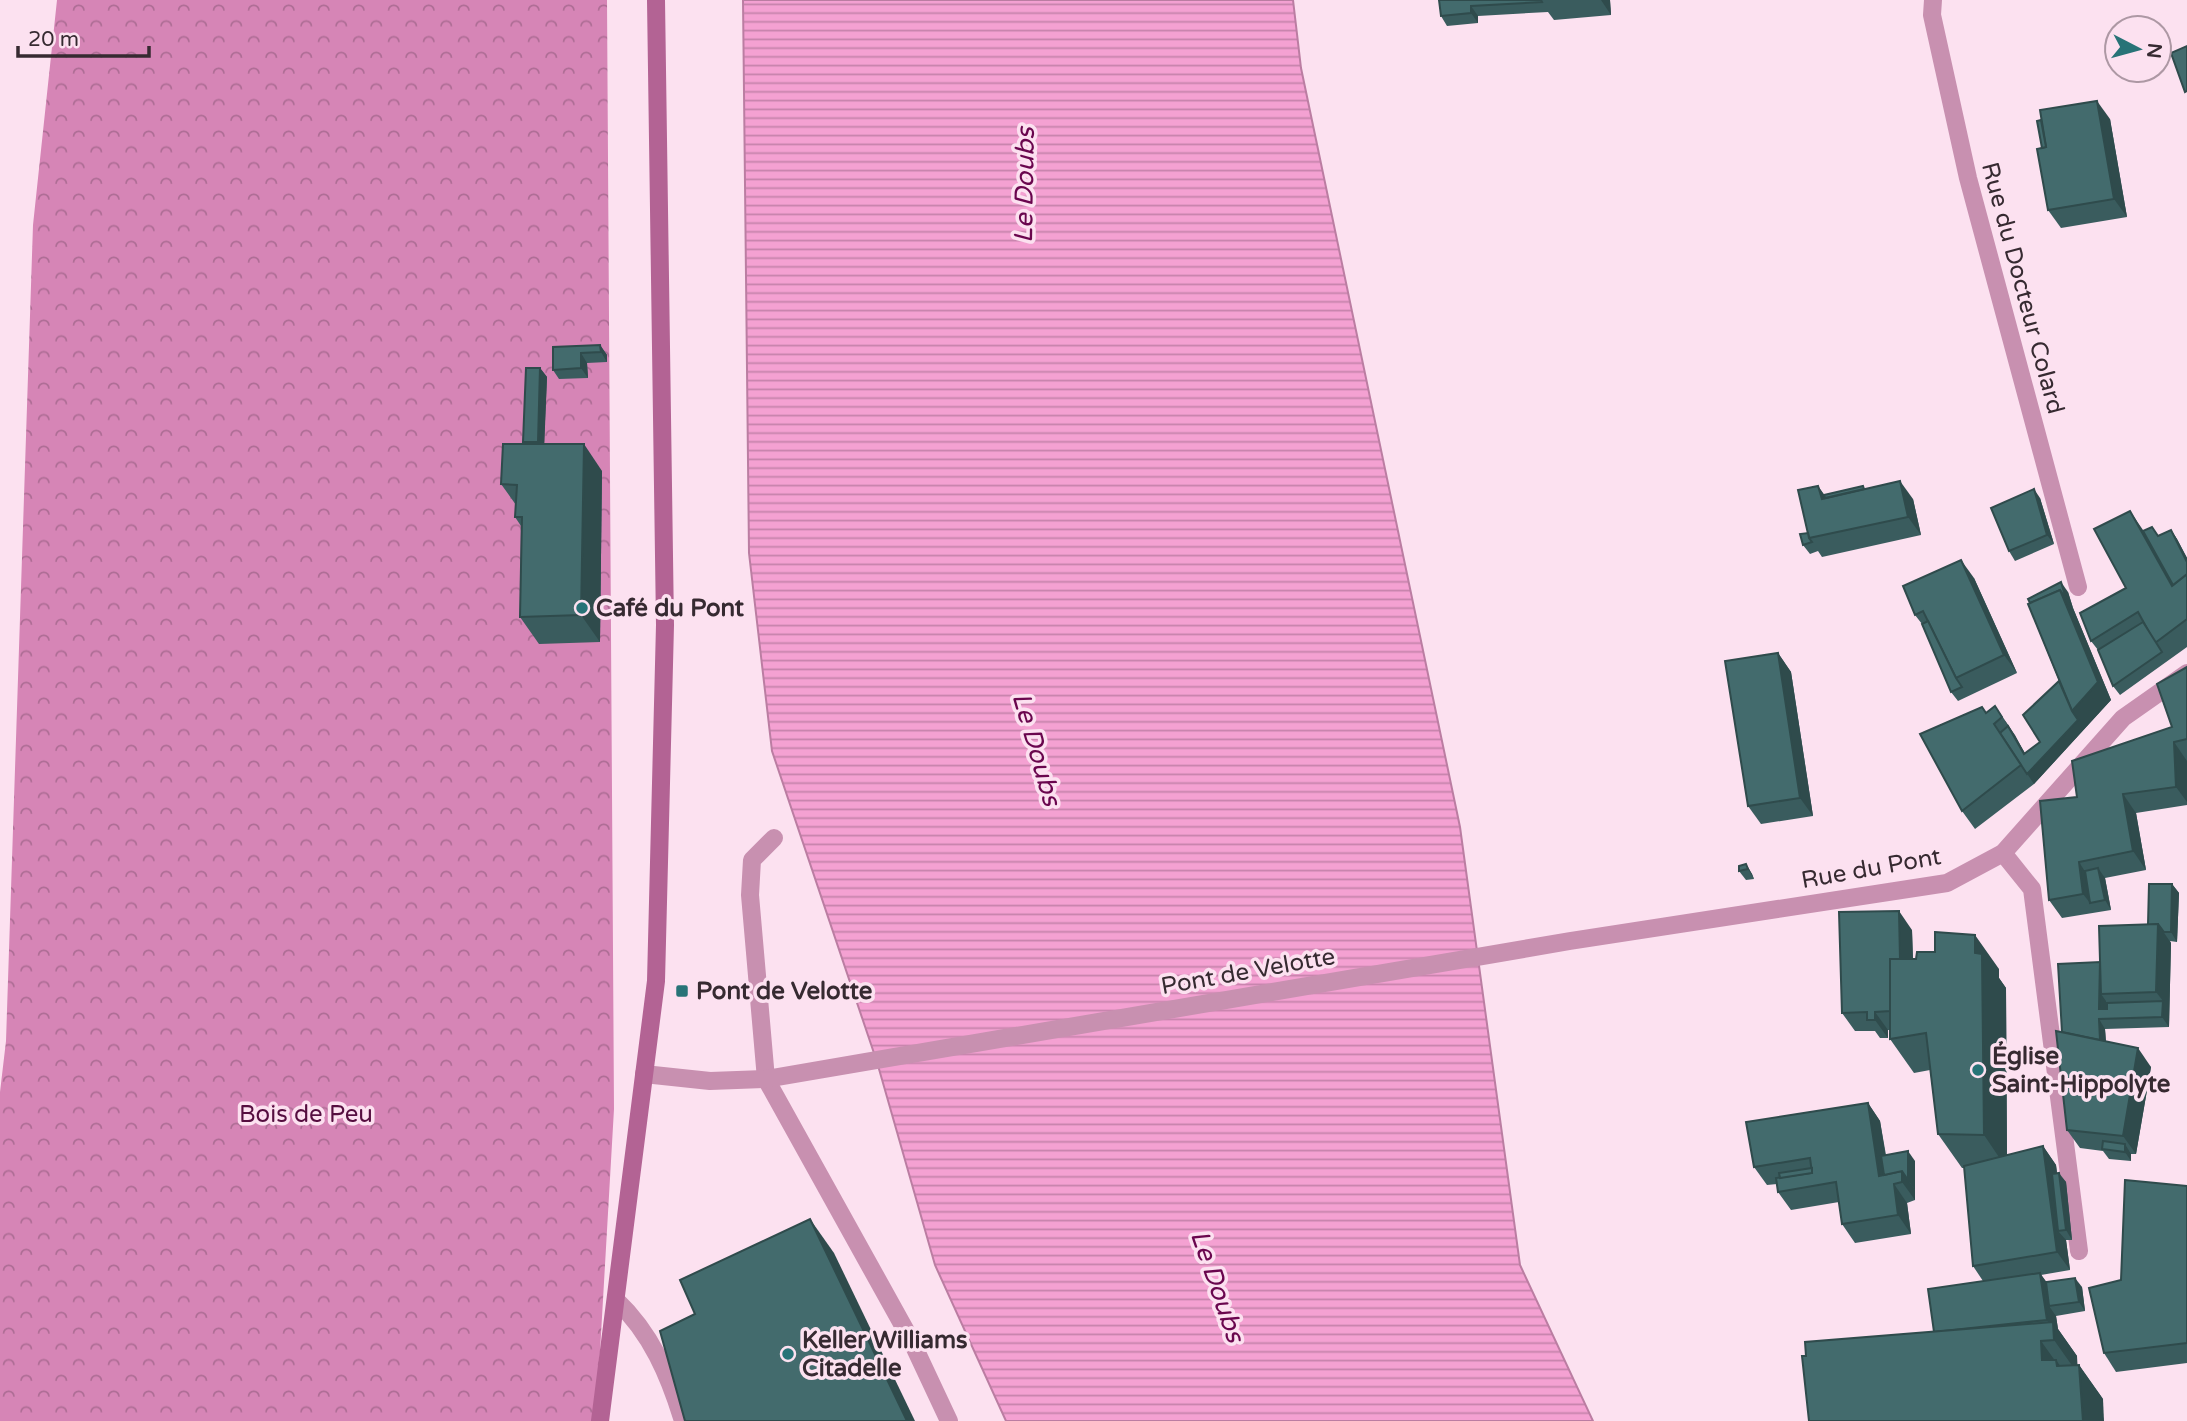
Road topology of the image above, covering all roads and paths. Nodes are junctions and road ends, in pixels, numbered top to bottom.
1 (656, 0) edge
2 (1933, 0) edge
3 (2078, 587) dead end
4 (2187, 673) edge
5 (774, 838) dead end
6 (2003, 853) junction
7 (1570, 941) joint
8 (644, 1074) junction
9 (766, 1079) junction
10 (2079, 1251) dead end
11 (615, 1300) junction
12 (600, 1421) edge
13 (683, 1421) edge
14 (949, 1421) edge

1 - 8 main road
2 - 3 street, Rue du Docteur Colard
4 - 6 street, Rue du Pont
5 - 9 street
6 - 7 street, Rue du Pont
6 - 10 street
7 - 9 street, Pont de Velotte
8 - 9 street, Pont de Velotte
8 - 11 main road
9 - 14 street
11 - 12 main road
11 - 13 street

